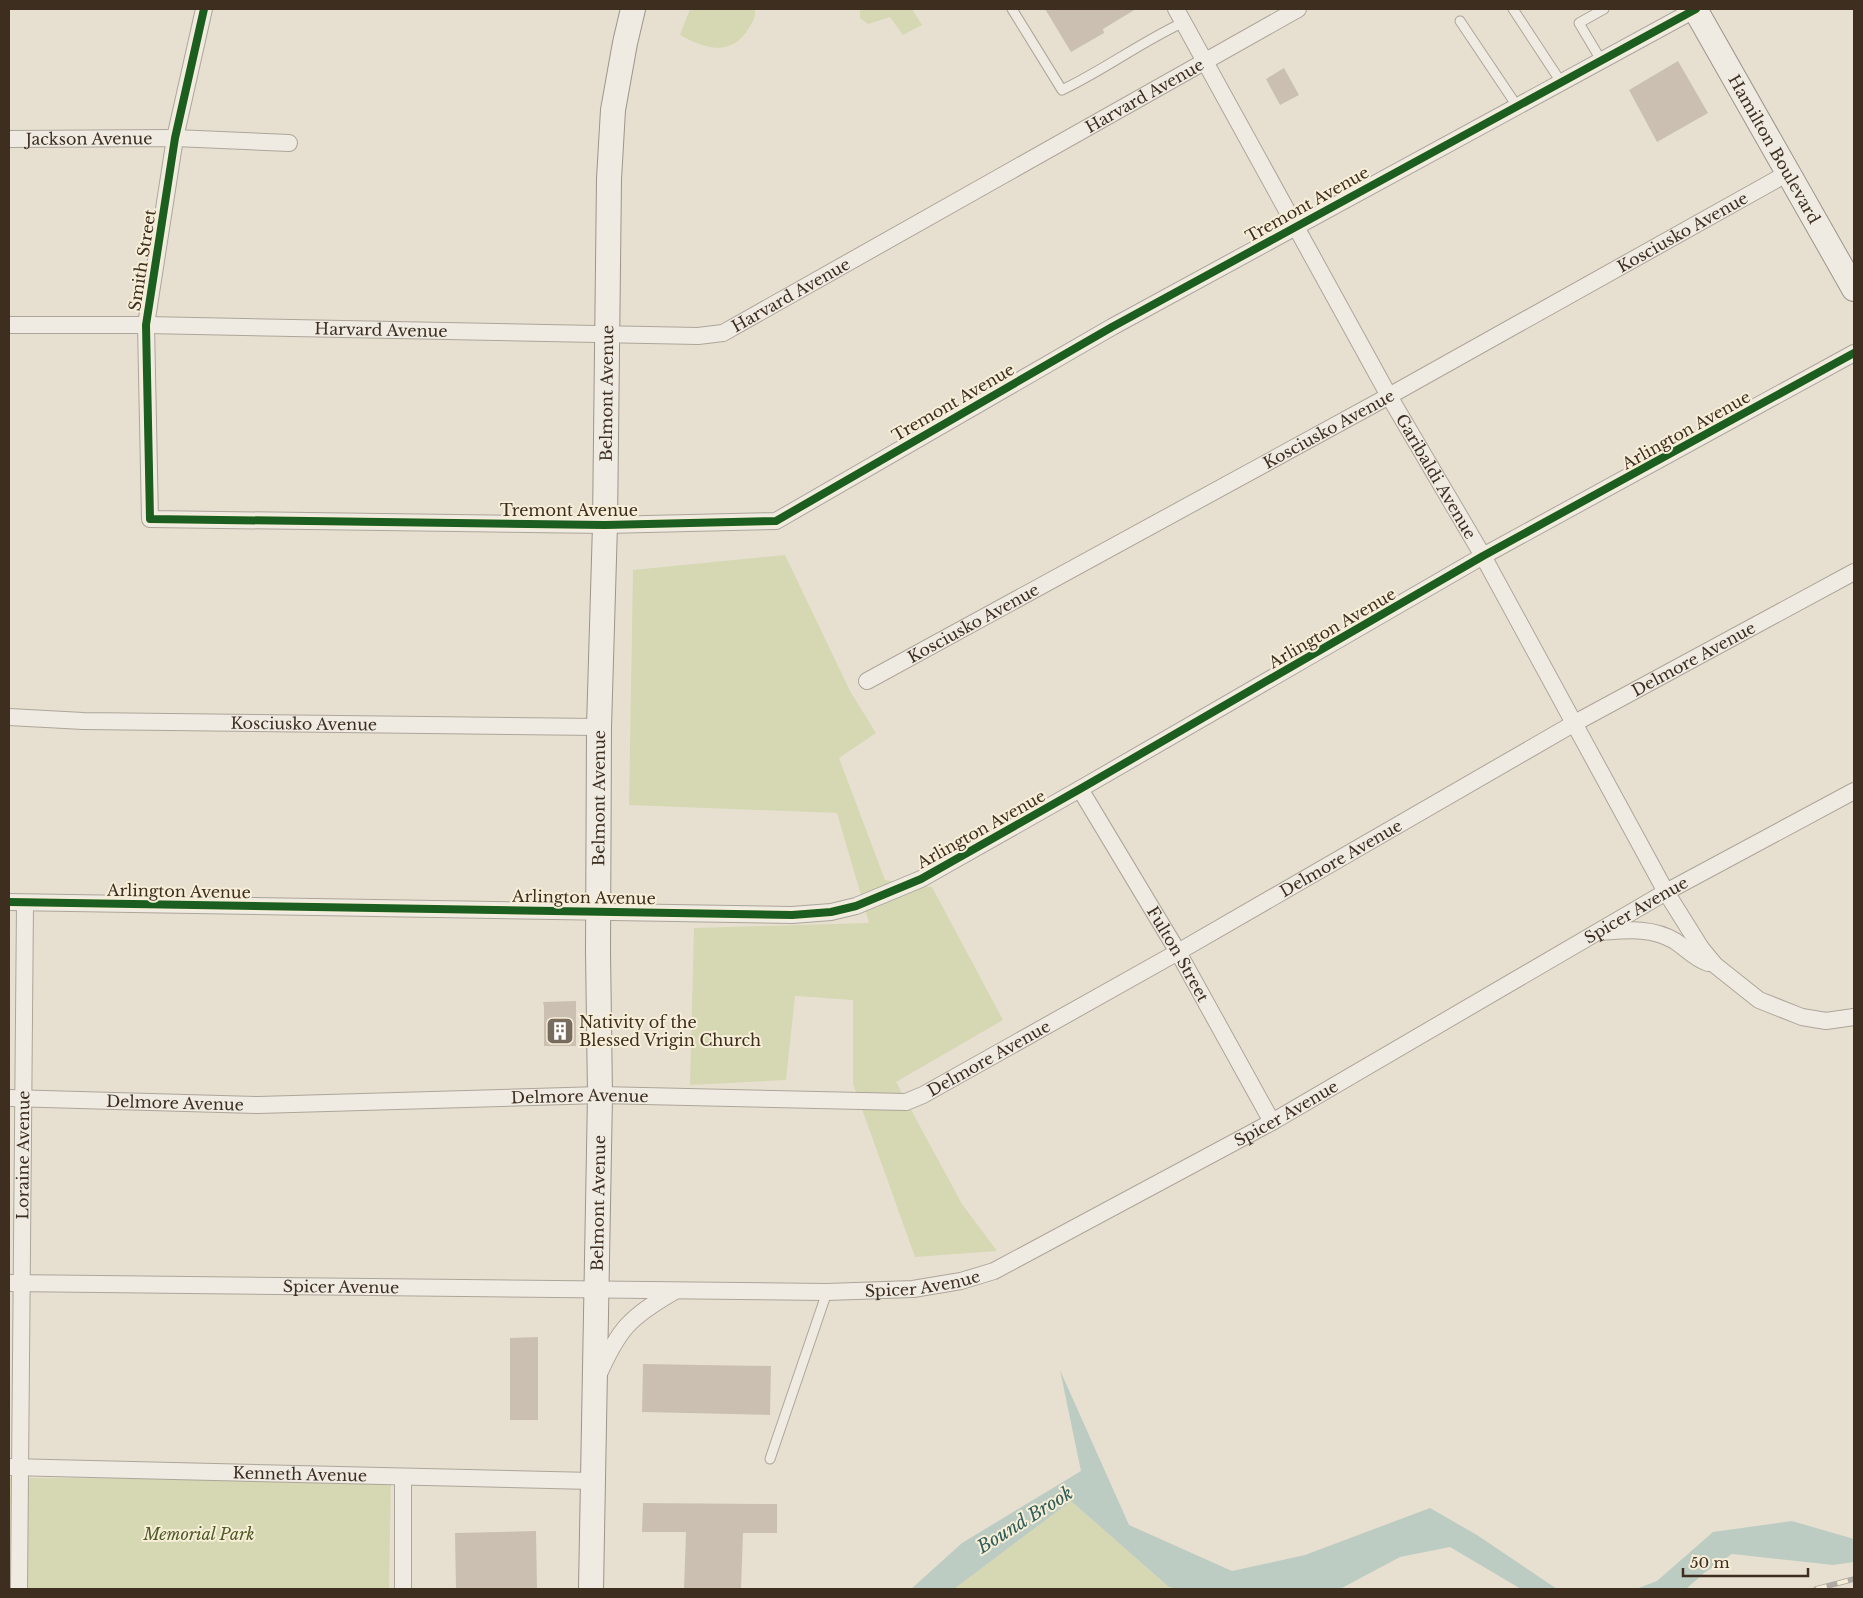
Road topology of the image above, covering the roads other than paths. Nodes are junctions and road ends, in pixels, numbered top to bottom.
1 (204, 9) edge
2 (633, 9) edge
3 (1012, 9) edge
4 (1298, 9) edge
5 (1513, 9) edge
6 (1604, 9) edge
7 (1696, 9) edge
8 (1180, 16) edge
9 (1460, 21) dead end
10 (1601, 60) junction
11 (1206, 61) junction
12 (1561, 82) junction
13 (1517, 106) junction
14 (9, 138) edge
15 (175, 138) junction
16 (289, 143) dead end
17 (1788, 173) junction
18 (1296, 225) junction
19 (1854, 289) edge
20 (9, 325) edge
21 (146, 325) junction
22 (608, 334) junction
23 (1854, 353) edge
24 (1389, 396) junction
25 (150, 519) joint
26 (606, 525) junction
27 (1483, 556) junction
28 (1854, 572) edge
29 (867, 681) dead end
30 (9, 717) edge
31 (1573, 724) junction
32 (599, 727) junction
33 (1080, 789) junction
34 (1854, 792) edge
35 (1666, 892) junction
36 (9, 902) edge
37 (26, 902) junction
38 (598, 911) junction
39 (1597, 932) junction
40 (1178, 952) junction
41 (1715, 965) junction
42 (1854, 1017) edge
43 (600, 1094) junction
44 (17, 1098) edge
45 (1272, 1122) junction
46 (15, 1283) edge
47 (596, 1290) junction
48 (675, 1291) junction
49 (827, 1292) junction
50 (594, 1387) junction
51 (770, 1459) dead end
52 (15, 1467) edge
53 (403, 1476) junction
54 (592, 1481) junction
55 (19, 1589) edge
56 (403, 1589) edge
57 (591, 1589) edge

1 - 15 street, Smith Street
2 - 22 street, Belmont Avenue
3 - 8 lane
4 - 11 street, Harvard Avenue
5 - 12 lane
6 - 10 lane
7 - 10 street, Tremont Avenue
7 - 17 street, Hamilton Boulevard
8 - 11 street, Garibaldi Avenue
9 - 13 lane
10 - 12 street, Tremont Avenue
11 - 18 street, Garibaldi Avenue
11 - 22 street, Harvard Avenue
12 - 13 street, Tremont Avenue
13 - 18 street, Tremont Avenue
14 - 15 street, Jackson Avenue
15 - 16 street, Jackson Avenue
15 - 21 street, Smith Street
17 - 19 street, Hamilton Boulevard
17 - 24 street, Kosciusko Avenue
18 - 24 street, Garibaldi Avenue
18 - 26 street, Tremont Avenue
20 - 21 street, Harvard Avenue
21 - 22 street, Harvard Avenue
21 - 25 street, Smith Street
22 - 26 street, Belmont Avenue
23 - 27 street, Arlington Avenue
24 - 27 street, Garibaldi Avenue
24 - 29 street, Kosciusko Avenue
25 - 26 street, Tremont Avenue
26 - 32 street, Belmont Avenue
27 - 31 street, Garibaldi Avenue
27 - 33 street, Arlington Avenue
28 - 31 street, Delmore Avenue
30 - 32 street, Kosciusko Avenue
31 - 35 street, Garibaldi Avenue
31 - 40 street, Delmore Avenue
32 - 38 street, Belmont Avenue
33 - 38 street, Arlington Avenue
33 - 40 street, Fulton Street
34 - 35 street, Spicer Avenue
35 - 39 street, Spicer Avenue
35 - 41 street, Garibaldi Avenue
36 - 37 street, Arlington Avenue
37 - 38 street, Arlington Avenue
37 - 44 street, Loraine Avenue
38 - 43 street, Belmont Avenue
39 - 41 street
39 - 45 street, Spicer Avenue
40 - 43 street, Delmore Avenue
40 - 45 street, Fulton Street
41 - 42 street
43 - 44 street, Delmore Avenue
43 - 47 street, Belmont Avenue
44 - 46 street, Loraine Avenue
45 - 49 street, Spicer Avenue
46 - 47 street, Spicer Avenue
46 - 52 street, Loraine Avenue
47 - 48 street, Spicer Avenue
47 - 50 street, Belmont Avenue
48 - 49 street, Spicer Avenue
48 - 50 street
49 - 51 lane
50 - 54 street, Belmont Avenue
52 - 53 street, Kenneth Avenue
52 - 55 street, Loraine Avenue
53 - 54 street, Kenneth Avenue
53 - 56 street
54 - 57 street, Belmont Avenue

